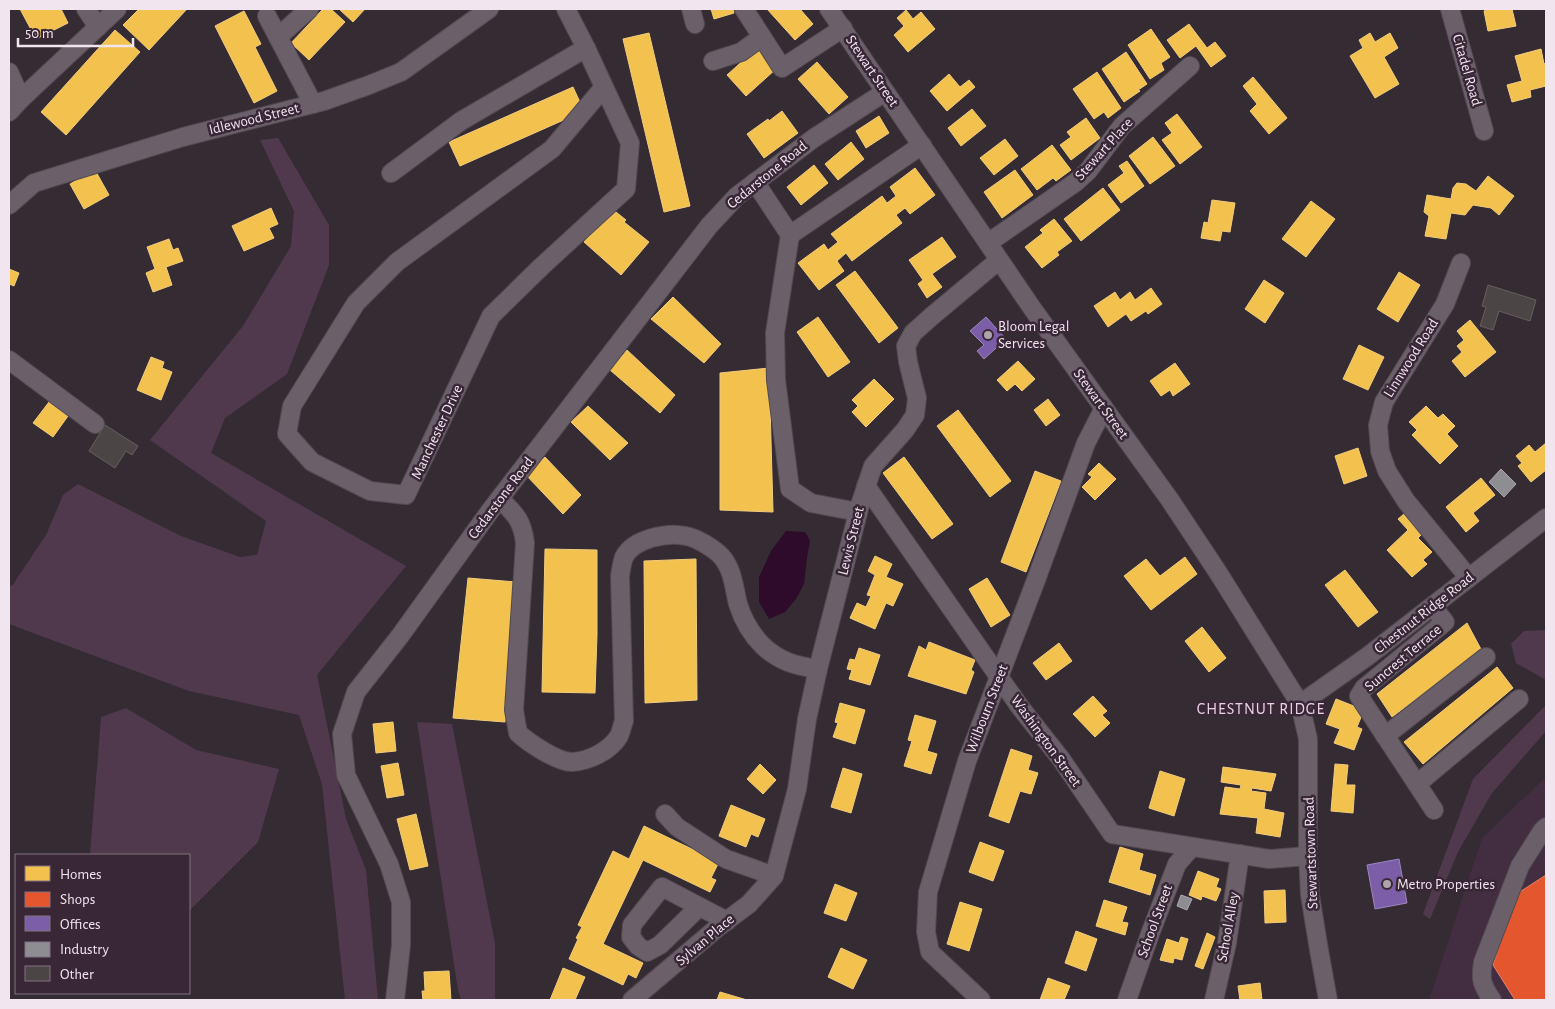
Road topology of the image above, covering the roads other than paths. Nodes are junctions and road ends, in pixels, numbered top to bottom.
1 (86, 9) edge
2 (117, 9) edge
3 (309, 9) edge
4 (489, 9) edge
5 (566, 9) edge
6 (744, 9) edge
7 (829, 9) edge
8 (1450, 9) edge
9 (267, 16) dead end
10 (98, 27) junction
11 (843, 28) junction
12 (278, 37) junction
13 (762, 38) junction
14 (586, 48) junction
15 (713, 61) dead end
16 (1190, 66) dead end
17 (9, 72) edge
18 (604, 86) junction
19 (885, 92) junction
20 (21, 99) junction
21 (313, 104) junction
22 (9, 112) edge
23 (1484, 131) dead end
24 (922, 145) junction
25 (391, 173) dead end
26 (755, 182) junction
27 (9, 205) edge
28 (790, 235) junction
29 (988, 243) junction
30 (1000, 260) junction
31 (1461, 263) dead end
32 (9, 360) edge
33 (1104, 408) junction
34 (95, 424) dead end
35 (866, 486) junction
36 (500, 500) junction
37 (858, 512) junction
38 (1546, 518) edge
39 (1469, 578) junction
40 (1433, 607) junction
41 (1486, 657) dead end
42 (818, 669) junction
43 (1000, 677) junction
44 (1519, 700) dead end
45 (1300, 704) junction
46 (1385, 736) junction
47 (1417, 784) junction
48 (1434, 810) dead end
49 (665, 814) dead end
50 (1546, 827) edge
51 (1192, 847) junction
52 (1240, 854) junction
53 (1308, 856) junction
54 (774, 876) junction
55 (699, 907) dead end
56 (727, 921) junction
57 (395, 1000) edge
58 (632, 1000) edge
59 (981, 1000) edge
60 (1127, 1000) edge
61 (1214, 1000) edge
62 (1328, 1000) edge
63 (1492, 1000) edge

1 - 10 street
2 - 10 street
3 - 12 street
4 - 21 street, Idlewood Street
5 - 14 street, Manchester Drive
6 - 13 street
7 - 11 street, Stewart Street
8 - 23 street, Citadel Road
9 - 12 street
10 - 20 street
11 - 13 street
11 - 19 street, Stewart Street
12 - 21 street
13 - 15 street
14 - 18 street, Manchester Drive
14 - 25 street
16 - 29 street, Stewart Place
17 - 20 street
18 - 18 street, Manchester Drive
19 - 24 street, Stewart Street
19 - 26 street, Cedarstone Road
20 - 22 street
21 - 27 street, Idlewood Street
24 - 28 street
24 - 29 street, Stewart Street
26 - 28 street
26 - 36 street, Cedarstone Road
28 - 37 street
29 - 30 street, Stewart Street
30 - 33 street, Stewart Street
30 - 35 street, Lewis Street
31 - 39 street, Linnwood Road
32 - 34 street
33 - 43 street, Wilbourn Street
33 - 45 street, Stewart Street
35 - 37 street, Lewis Street
35 - 43 street, Washington Street
36 - 42 street
36 - 57 street, Cedarstone Road
37 - 42 street, Lewis Street
38 - 39 street, Chestnut Ridge Road
39 - 40 street, Chestnut Ridge Road
40 - 45 street, Chestnut Ridge Road
40 - 46 street, Suncrest Terrace
41 - 46 street
42 - 54 street, Lewis Street
43 - 51 street, Washington Street
43 - 59 street, Wilbourn Street
44 - 47 street
45 - 53 street, Stewartstown Road
46 - 47 street, Suncrest Terrace
47 - 48 street, Suncrest Terrace
49 - 54 street
50 - 63 street
51 - 52 street, Washington Street
51 - 60 street, School Street
52 - 53 street, Washington Street
52 - 61 street, School Alley
53 - 62 street, Stewartstown Road
54 - 56 street, Sylvan Place
55 - 56 street
56 - 58 street, Sylvan Place

